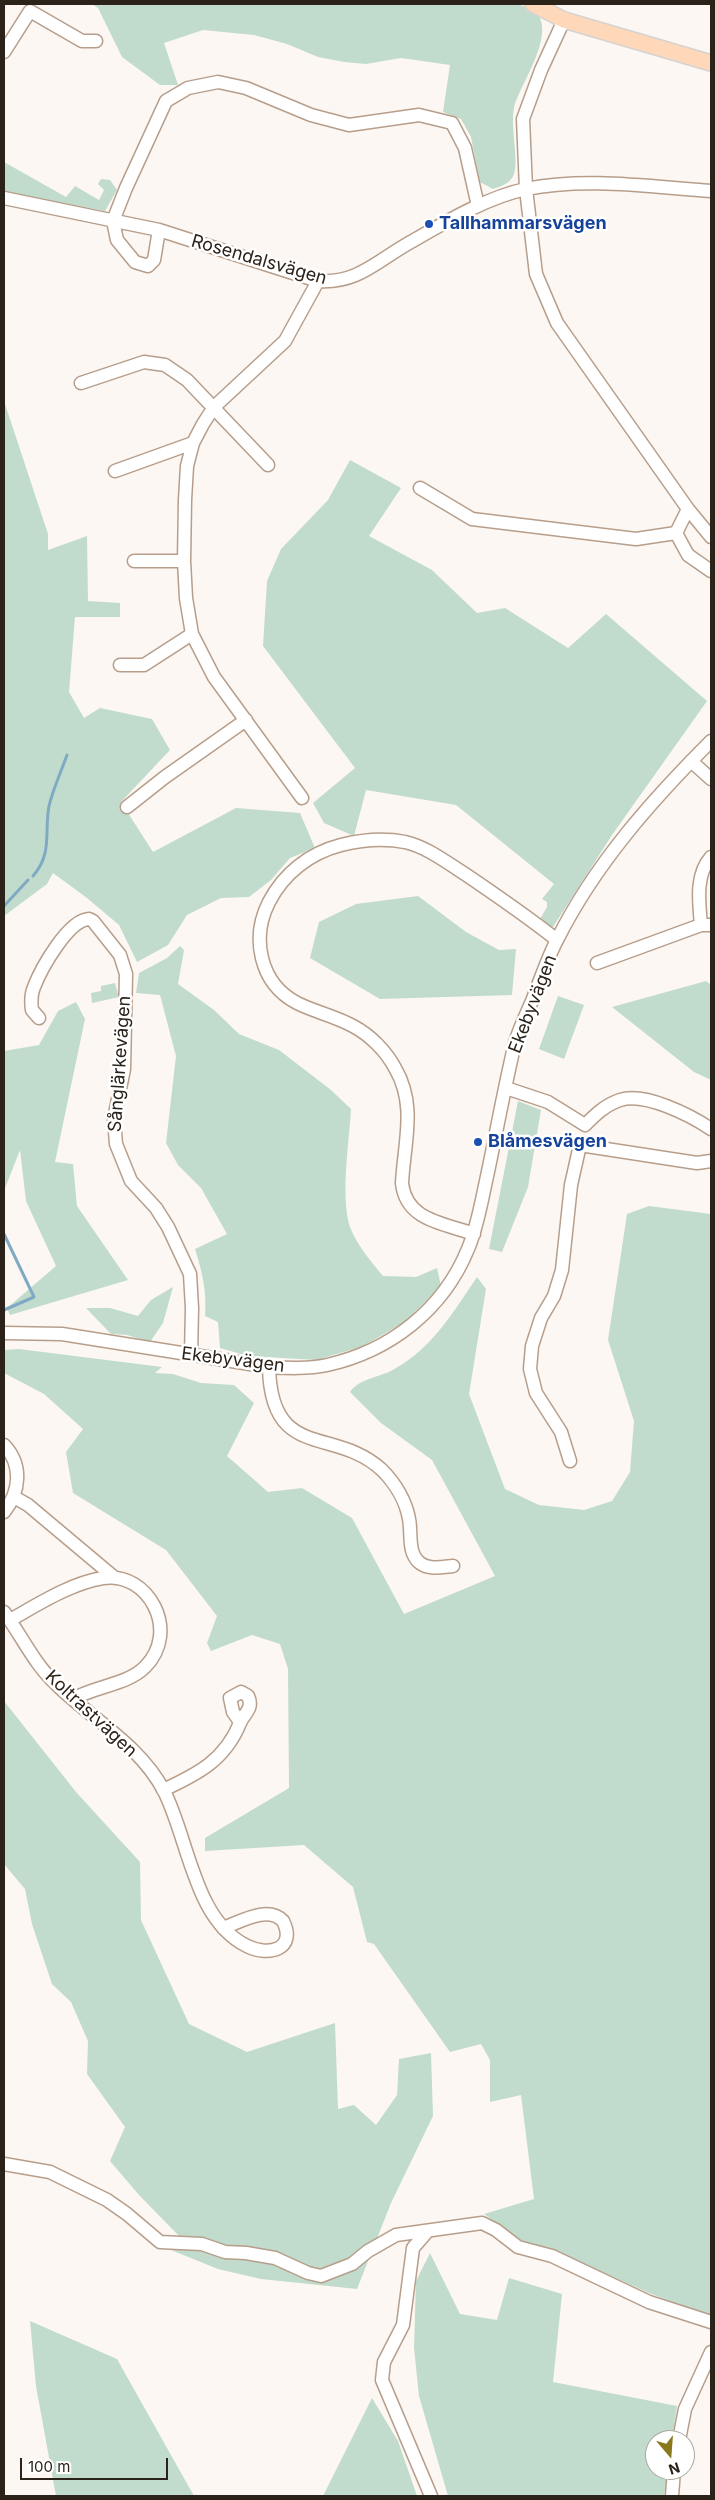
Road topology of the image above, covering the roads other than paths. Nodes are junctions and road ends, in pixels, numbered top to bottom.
1 (533, 4) edge
2 (564, 20) junction
3 (96, 41) dead end
4 (4, 52) edge
5 (711, 63) edge
6 (526, 189) junction
7 (711, 191) edge
8 (4, 198) edge
9 (478, 206) junction
10 (113, 221) junction
11 (159, 230) junction
12 (318, 281) junction
13 (81, 384) dead end
14 (214, 406) junction
15 (193, 443) junction
16 (268, 465) dead end
17 (115, 471) dead end
18 (420, 488) dead end
19 (688, 509) junction
20 (676, 533) junction
21 (711, 536) edge
22 (134, 561) dead end
23 (184, 561) junction
24 (711, 571) edge
25 (192, 634) junction
26 (120, 665) dead end
27 (246, 720) junction
28 (711, 741) edge
29 (691, 761) junction
30 (711, 779) edge
31 (302, 798) dead end
32 (127, 807) dead end
33 (711, 856) edge
34 (706, 925) edge
35 (557, 940) junction
36 (603, 959) dead end
37 (40, 1018) dead end
38 (506, 1088) junction
39 (584, 1125) junction
40 (711, 1129) edge
41 (580, 1145) junction
42 (711, 1161) edge
43 (474, 1234) junction
44 (4, 1333) edge
45 (191, 1355) junction
46 (269, 1367) junction
47 (4, 1445) edge
48 (570, 1461) dead end
49 (14, 1497) junction
50 (4, 1512) edge
51 (453, 1566) dead end
52 (115, 1578) junction
53 (7, 1616) edge
54 (73, 1699) junction
55 (240, 1722) dead end
56 (163, 1790) junction
57 (223, 1928) junction
58 (4, 2164) edge
59 (426, 2233) junction
60 (711, 2322) edge
61 (711, 2352) edge
62 (681, 2430) edge
63 (673, 2480) edge
64 (431, 2496) edge
65 (672, 2496) edge

1 - 2 main road
2 - 5 main road
2 - 6 street
3 - 4 street
6 - 7 street, Rosendalsvägen
6 - 9 street, Rosendalsvägen
6 - 19 street
8 - 10 street, Rosendalsvägen
9 - 10 street
9 - 12 street, Rosendalsvägen
10 - 11 street, Rosendalsvägen
10 - 11 street
11 - 12 street, Rosendalsvägen
12 - 14 street
13 - 14 street
14 - 15 street
14 - 16 street
15 - 17 street
15 - 23 street
18 - 20 street
19 - 20 street
19 - 21 street
20 - 24 street
22 - 23 street
23 - 25 street
25 - 26 street
25 - 27 street
27 - 31 street
27 - 32 street
28 - 29 street, Ekebyvägen
29 - 30 street
29 - 35 street, Ekebyvägen
33 - 34 street
34 - 36 street
35 - 38 street, Ekebyvägen
35 - 43 street
37 - 45 street, Sånglärkevägen
38 - 39 street
38 - 43 street, Ekebyvägen
39 - 40 street
39 - 41 street
41 - 42 street
41 - 48 street
43 - 46 street, Ekebyvägen
44 - 45 street, Ekebyvägen
45 - 46 street, Ekebyvägen
46 - 51 street
47 - 49 street
49 - 50 street
49 - 52 street
52 - 53 street
52 - 54 street
53 - 54 street, Koltrastvägen
54 - 56 street, Koltrastvägen
55 - 56 street
56 - 57 street, Koltrastvägen
57 - 57 street, Koltrastvägen
58 - 59 street
59 - 60 street
59 - 64 street
61 - 62 street
63 - 65 street

